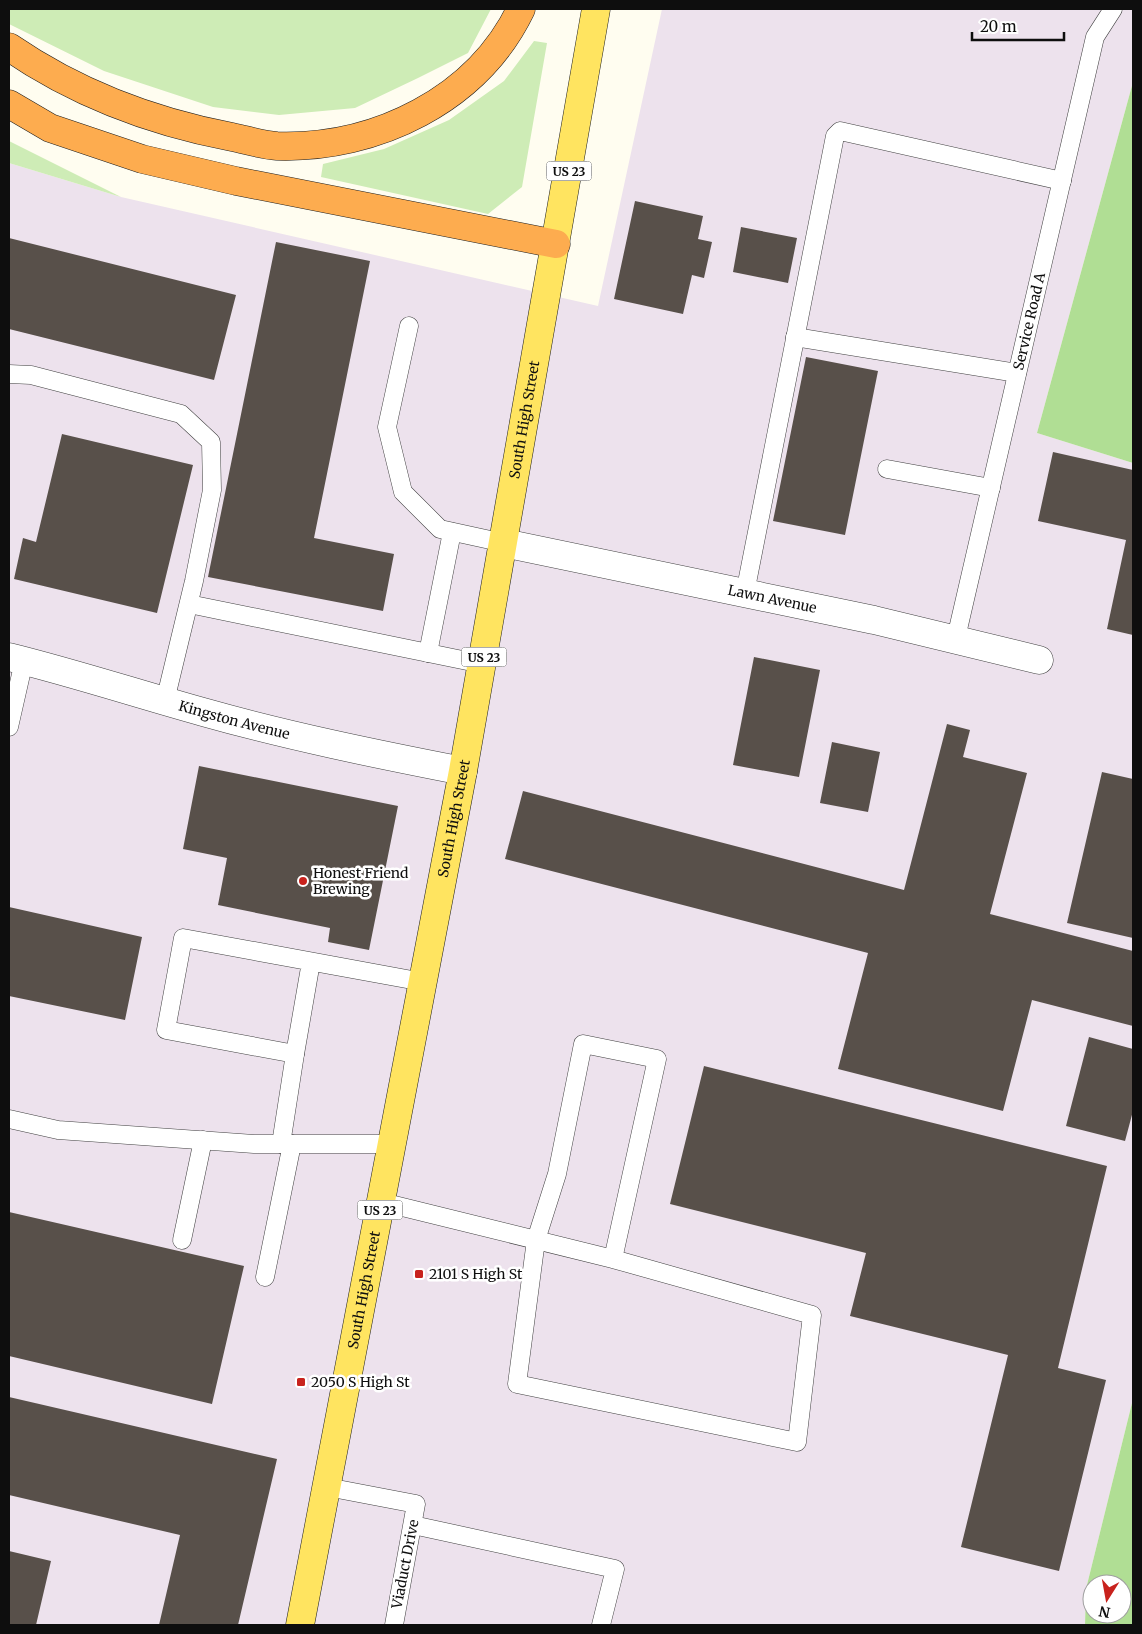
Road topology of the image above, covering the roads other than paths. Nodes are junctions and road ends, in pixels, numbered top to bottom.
1 (521, 9) edge
2 (596, 9) edge
3 (1112, 9) edge
4 (9, 47) edge
5 (9, 104) edge
6 (1062, 181) junction
7 (556, 244) junction
8 (408, 326) dead end
9 (795, 337) junction
10 (1018, 373) junction
11 (9, 374) edge
12 (887, 469) dead end
13 (991, 488) junction
14 (452, 532) junction
15 (504, 543) junction
16 (745, 593) junction
17 (188, 604) junction
18 (956, 638) junction
19 (428, 653) junction
20 (17, 659) edge
21 (1038, 660) dead end
22 (482, 664) junction
23 (165, 701) junction
24 (9, 727) edge
25 (463, 771) junction
26 (311, 962) junction
27 (423, 982) junction
28 (295, 1054) junction
29 (9, 1119) edge
30 (203, 1140) junction
31 (287, 1144) junction
32 (393, 1144) junction
33 (382, 1202) junction
34 (182, 1240) dead end
35 (536, 1240) junction
36 (613, 1259) junction
37 (265, 1277) dead end
38 (327, 1487) junction
39 (413, 1525) junction
40 (300, 1625) edge
41 (394, 1625) edge
42 (601, 1625) edge

1 - 4 highway
2 - 7 main road, South High Street / US 23
3 - 6 lane, Service Road A
5 - 7 highway
6 - 9 lane
6 - 10 lane, Service Road A
7 - 15 main road, South High Street / US 23
8 - 14 lane
9 - 10 lane
9 - 16 lane
10 - 13 lane, Service Road A
11 - 17 lane
12 - 13 lane
13 - 18 lane, Service Road A
14 - 15 lane
14 - 19 lane
15 - 16 street, Lawn Avenue
15 - 22 main road, South High Street / US 23
16 - 18 street, Lawn Avenue
17 - 19 lane
17 - 23 lane
18 - 21 street, Lawn Avenue
19 - 22 lane
20 - 23 street, Kingston Avenue
20 - 24 lane
22 - 25 main road, South High Street / US 23
23 - 25 street, Kingston Avenue
25 - 27 main road, South High Street / US 23
26 - 27 lane
26 - 28 lane
26 - 28 lane
27 - 32 main road, South High Street / US 23
28 - 31 lane
29 - 30 lane
30 - 31 lane
30 - 34 lane
31 - 32 lane
31 - 37 lane
32 - 33 main road, South High Street / US 23
33 - 35 lane
33 - 38 main road, South High Street / US 23
35 - 36 lane
35 - 36 lane
35 - 36 lane
38 - 39 lane, Viaduct Drive
38 - 40 main road, South High Street / US 23
39 - 41 lane, Viaduct Drive
39 - 42 lane

